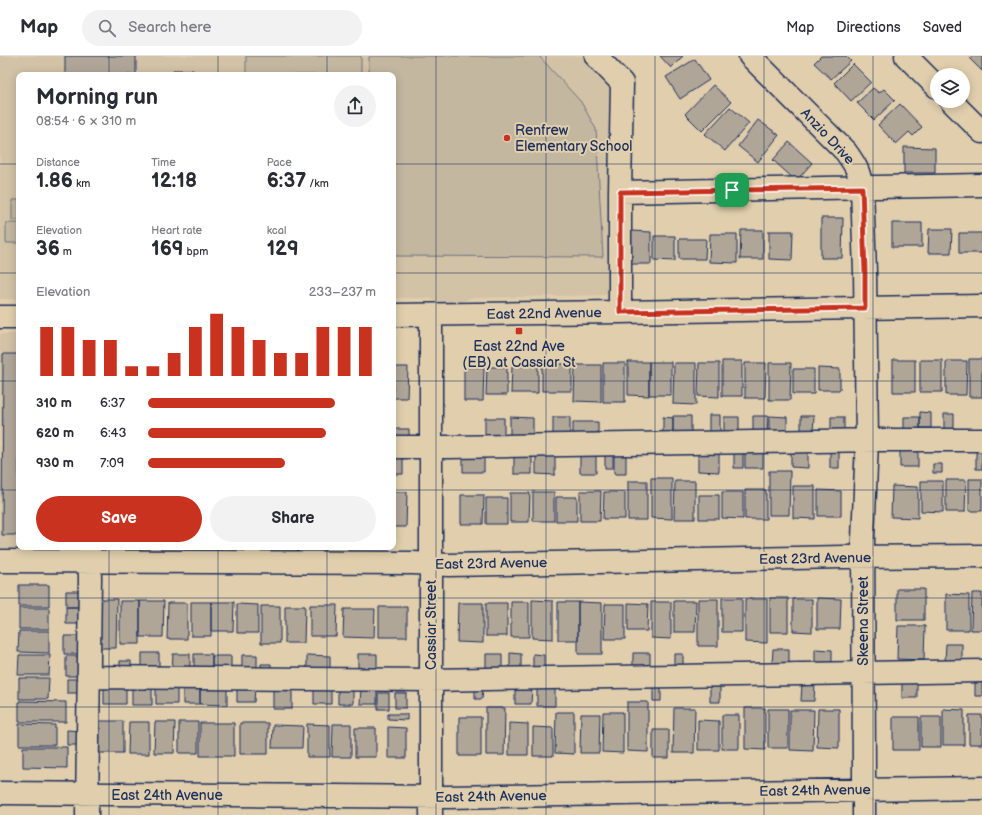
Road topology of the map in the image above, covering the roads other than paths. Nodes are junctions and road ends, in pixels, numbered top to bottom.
1 (596, 56) edge
2 (750, 56) edge
3 (906, 56) edge
4 (930, 80) edge
5 (958, 108) edge
6 (982, 132) edge
7 (982, 186) edge
8 (862, 188) junction
9 (620, 192) junction
10 (982, 306) edge
11 (865, 308) junction
12 (620, 312) junction
13 (396, 315) edge
14 (431, 315) junction
15 (0, 317) edge
16 (16, 317) edge
17 (982, 440) edge
18 (867, 441) junction
19 (396, 447) edge
20 (432, 448) junction
21 (89, 554) edge
22 (982, 556) edge
23 (863, 557) junction
24 (0, 561) edge
25 (431, 564) junction
26 (982, 671) edge
27 (864, 672) junction
28 (88, 677) junction
29 (430, 680) junction
30 (982, 788) edge
31 (864, 790) junction
32 (0, 793) edge
33 (87, 804) edge
34 (431, 806) edge
35 (864, 815) edge

1 - 9 street
2 - 8 street, Anzio Drive
3 - 4 street
5 - 6 street
7 - 8 street
8 - 9 street
8 - 11 street, Anzio Drive
9 - 12 street
10 - 11 street, East 22nd Avenue
11 - 12 street, East 22nd Avenue
11 - 18 street, Skeena Street
12 - 14 street, East 22nd Avenue
13 - 14 street, East 22nd Avenue
14 - 20 street, Cassiar Street
15 - 16 street
17 - 18 street
18 - 20 street
18 - 23 street, Skeena Street
19 - 20 street
20 - 25 street, Cassiar Street
21 - 24 street, East 23rd Avenue
21 - 25 street, East 23rd Avenue
21 - 28 street
22 - 23 street, East 23rd Avenue
23 - 25 street, East 23rd Avenue
23 - 27 street, Skeena Street
25 - 29 street, Cassiar Street
26 - 27 street
27 - 29 street
27 - 31 street, Skeena Street
28 - 29 street
28 - 33 street
29 - 34 street, Cassiar Street
30 - 31 street, East 24th Avenue
31 - 34 street, East 24th Avenue
31 - 35 street, Skeena Street
32 - 33 street, East 24th Avenue
33 - 34 street, East 24th Avenue

